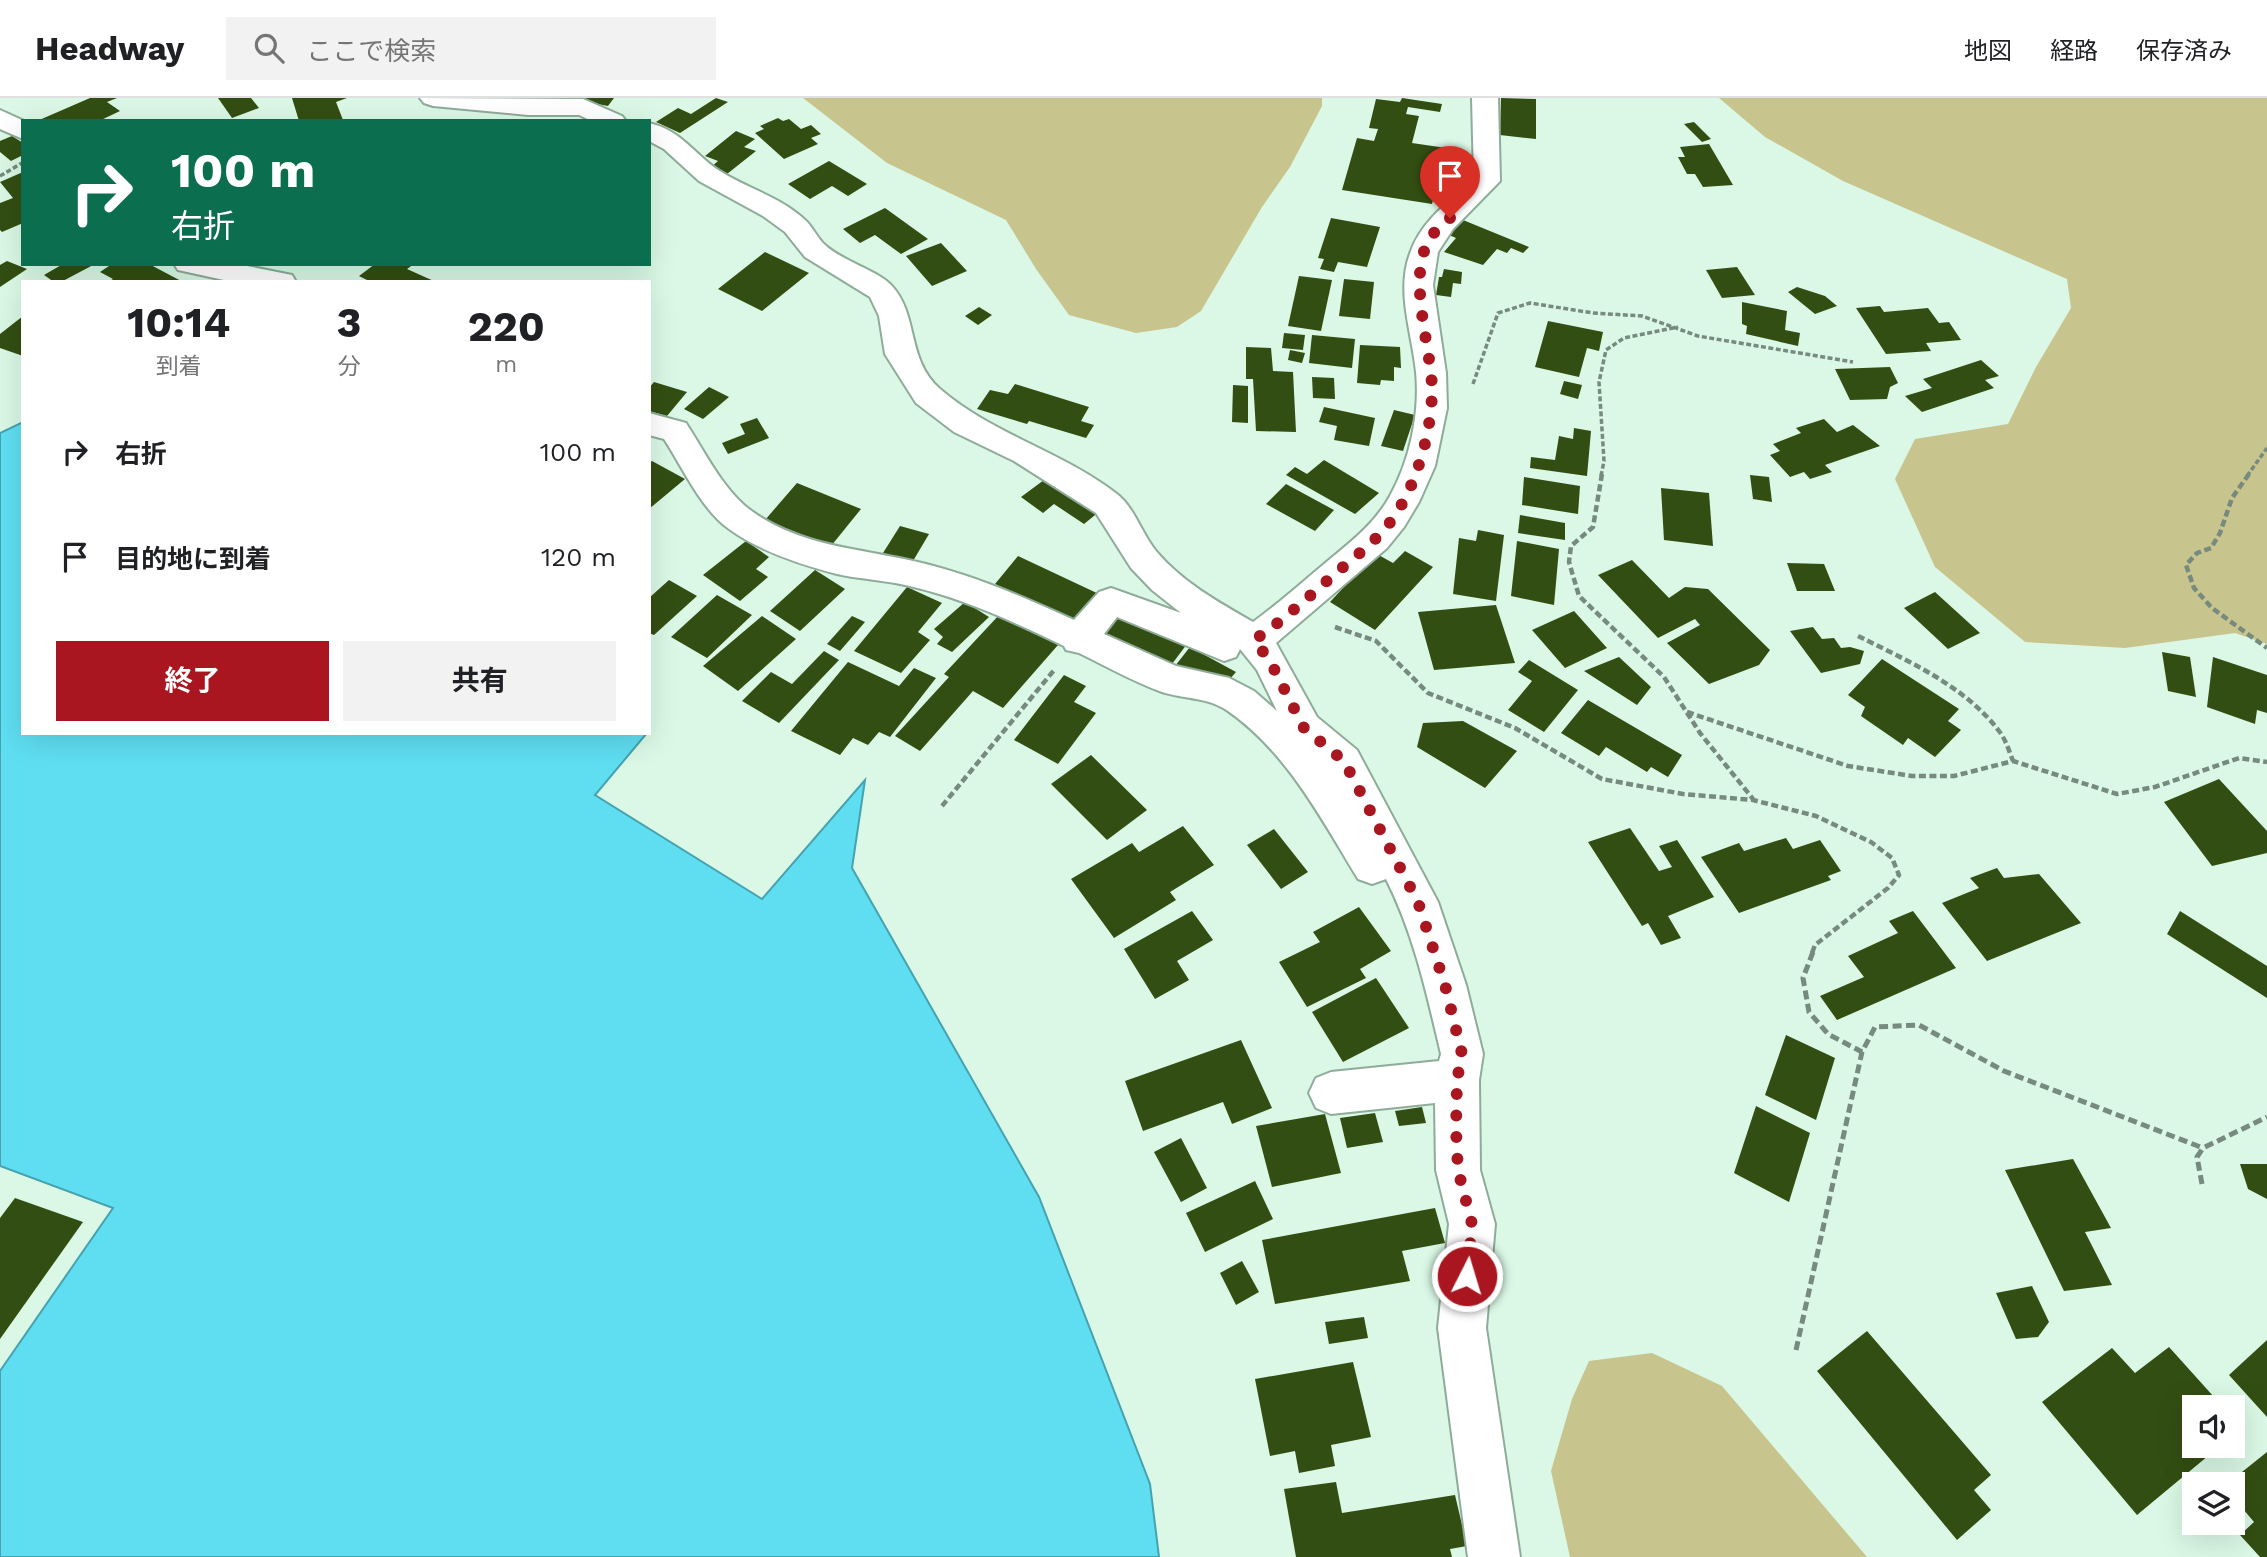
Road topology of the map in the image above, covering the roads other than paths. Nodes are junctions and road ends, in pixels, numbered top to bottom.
1 (433, 98) edge
2 (1485, 98) edge
3 (0, 118) edge
4 (609, 119) edge
5 (21, 130) edge
6 (651, 132) edge
7 (198, 266) edge
8 (272, 280) edge
9 (651, 425) edge
10 (1078, 640) junction
11 (1262, 650) junction
12 (1445, 985) junction
13 (1457, 1080) junction
14 (1331, 1093) dead end
15 (1494, 1557) edge

1 - 4 street
2 - 11 street
3 - 5 street
6 - 11 street
7 - 8 street
9 - 10 street
10 - 11 street
10 - 12 street
11 - 12 street
12 - 13 street
13 - 14 street
13 - 15 street

